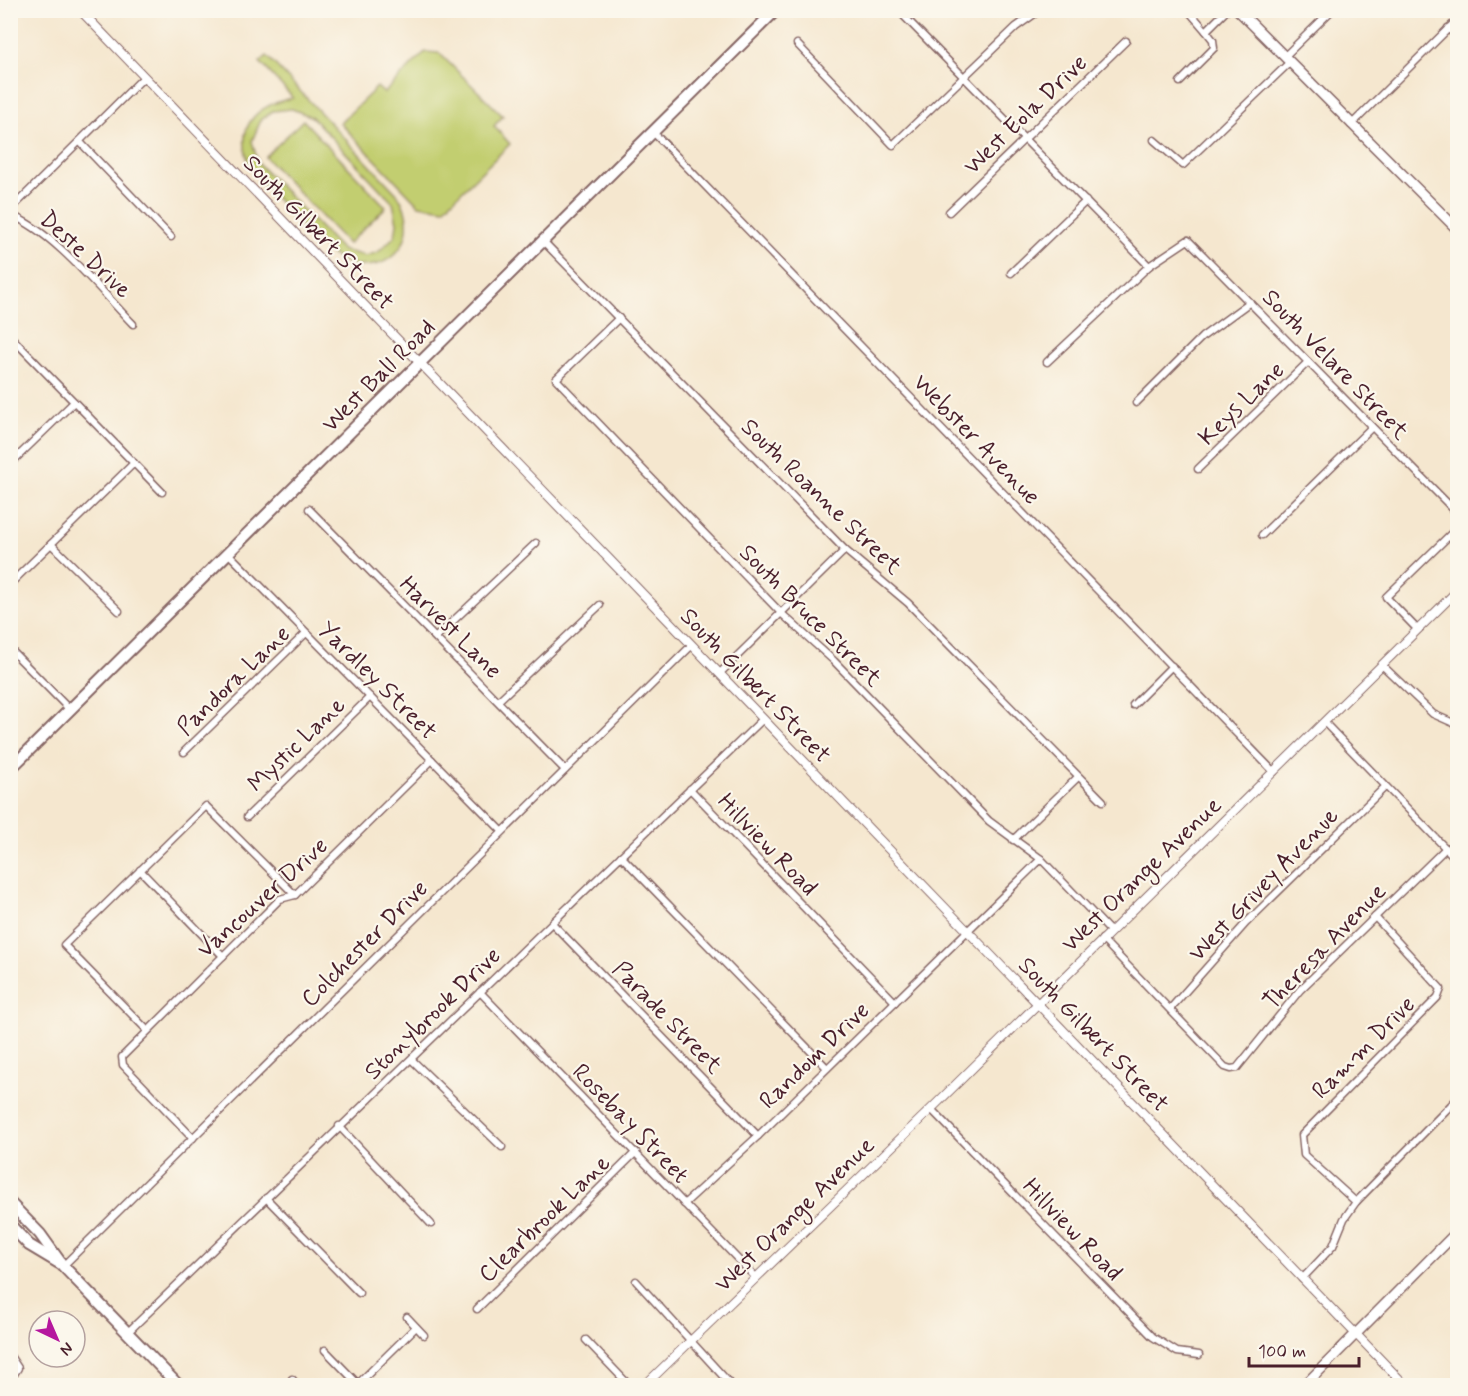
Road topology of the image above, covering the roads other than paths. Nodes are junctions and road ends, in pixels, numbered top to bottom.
1 (80, 10) edge
2 (776, 10) edge
3 (898, 10) edge
4 (1188, 10) edge
5 (1227, 10) edge
6 (1238, 10) edge
7 (1332, 10) edge
8 (1036, 12) edge
9 (1458, 20) edge
10 (1448, 28) junction
11 (1206, 31) junction
12 (1458, 38) edge
13 (1126, 41) dead end
14 (797, 44) dead end
15 (1286, 60) junction
16 (143, 78) junction
17 (964, 78) junction
18 (1180, 82) dead end
19 (1351, 125) junction
20 (653, 132) junction
21 (1025, 139) junction
22 (1154, 140) dead end
23 (80, 142) junction
24 (1086, 201) junction
25 (10, 210) edge
26 (949, 212) dead end
27 (10, 215) edge
28 (1458, 230) edge
29 (171, 237) dead end
30 (543, 241) junction
31 (1149, 266) junction
32 (1011, 273) dead end
33 (1250, 302) junction
34 (620, 318) junction
35 (133, 324) dead end
36 (11, 337) edge
37 (1047, 362) dead end
38 (1308, 362) junction
39 (418, 364) junction
40 (74, 402) junction
41 (1136, 404) dead end
42 (1372, 427) junction
43 (10, 464) edge
44 (134, 464) junction
45 (1198, 469) dead end
46 (162, 492) dead end
47 (309, 509) dead end
48 (1458, 514) edge
49 (1458, 527) edge
50 (1262, 535) dead end
51 (536, 543) dead end
52 (51, 544) junction
53 (845, 550) junction
54 (228, 553) junction
55 (10, 584) edge
56 (1458, 590) edge
57 (600, 605) dead end
58 (119, 611) dead end
59 (781, 614) junction
60 (1418, 629) junction
61 (306, 633) junction
62 (436, 638) junction
63 (691, 646) junction
64 (10, 649) edge
65 (1383, 665) junction
66 (1172, 666) junction
67 (719, 674) junction
68 (370, 697) junction
69 (498, 701) junction
70 (1133, 705) dead end
71 (70, 710) junction
72 (762, 719) junction
73 (1324, 722) junction
74 (1458, 725) edge
75 (184, 752) dead end
76 (432, 760) junction
77 (10, 769) edge
78 (565, 770) junction
79 (1274, 772) junction
80 (1078, 777) junction
81 (1385, 787) junction
82 (690, 789) junction
83 (1102, 801) dead end
84 (247, 817) dead end
85 (502, 831) junction
86 (1013, 840) junction
87 (1446, 848) junction
88 (621, 856) junction
89 (1041, 859) junction
90 (1458, 861) edge
91 (140, 870) junction
92 (295, 895) junction
93 (1375, 917) junction
94 (552, 923) junction
95 (967, 930) junction
96 (1110, 931) junction
97 (1102, 939) junction
98 (223, 956) junction
99 (480, 992) junction
100 (895, 1002) junction
101 (1038, 1003) junction
102 (1170, 1009) junction
103 (147, 1030) junction
104 (412, 1060) junction
105 (827, 1068) junction
106 (1458, 1098) edge
107 (932, 1109) junction
108 (339, 1126) junction
109 (758, 1136) junction
110 (194, 1138) junction
111 (502, 1147) dead end
112 (636, 1152) junction
113 (266, 1198) junction
114 (1356, 1202) junction
115 (10, 1203) edge
116 (684, 1204) junction
117 (431, 1224) dead end
118 (10, 1225) edge
119 (1458, 1231) edge
120 (63, 1266) junction
121 (756, 1278) junction
122 (1302, 1279) junction
123 (636, 1281) dead end
124 (359, 1293) dead end
125 (477, 1309) dead end
126 (407, 1317) dead end
127 (416, 1327) junction
128 (127, 1334) junction
129 (1355, 1334) junction
130 (424, 1335) dead end
131 (586, 1340) dead end
132 (690, 1341) junction
133 (325, 1350) dead end
134 (1199, 1354) dead end
135 (10, 1356) edge
136 (13, 1377) edge
137 (292, 1379) dead end
138 (357, 1384) edge
139 (179, 1386) edge
140 (298, 1386) edge
141 (630, 1386) edge
142 (644, 1386) edge
143 (732, 1386) edge
144 (1304, 1386) edge
145 (1406, 1386) edge

1 - 16 street, South Gilbert Street
2 - 20 main road, West Ball Road
3 - 17 street
4 - 11 street
5 - 11 street
6 - 15 main road
7 - 15 street
8 - 17 street
9 - 10 street
10 - 12 street
10 - 19 street
11 - 18 street
13 - 21 street, West Eola Drive
14 - 17 street
15 - 19 main road
15 - 22 street
16 - 23 street
16 - 39 street, South Gilbert Street
17 - 21 street
19 - 28 main road
20 - 30 main road, West Ball Road
20 - 66 street, Webster Avenue
21 - 24 street
21 - 26 street, West Eola Drive
23 - 25 street
23 - 29 street
24 - 31 street
24 - 32 street
27 - 35 street, Deste Drive
30 - 34 street, South Roanne Street
30 - 39 main road, West Ball Road
31 - 33 street, South Velare Street
31 - 37 street
33 - 38 street, South Velare Street
33 - 41 street
34 - 53 street, South Roanne Street
34 - 59 street, South Bruce Street
36 - 40 street
38 - 42 street, South Velare Street
38 - 45 street, Keys Lane
39 - 54 main road, West Ball Road
39 - 63 street, South Gilbert Street
40 - 43 street
40 - 44 street
42 - 48 street, South Velare Street
42 - 50 street
44 - 46 street
44 - 52 street
47 - 62 street, Harvest Lane
49 - 60 street
51 - 62 street
52 - 55 street
52 - 58 street
53 - 59 street
53 - 80 street, South Roanne Street
54 - 61 street, Yardley Street
54 - 71 main road, West Ball Road
56 - 60 street, West Orange Avenue
57 - 69 street
59 - 67 street
59 - 86 street, South Bruce Street
60 - 65 street, West Orange Avenue
61 - 68 street, Yardley Street
61 - 75 street, Pandora Lane
62 - 69 street, Harvest Lane
63 - 67 street, South Gilbert Street
63 - 78 street, Colchester Drive
64 - 71 street
65 - 73 street, West Orange Avenue
65 - 74 street
66 - 70 street
66 - 79 street, Webster Avenue
67 - 72 street, South Gilbert Street
68 - 76 street, Yardley Street
68 - 84 street, Mystic Lane
69 - 78 street, Harvest Lane
71 - 77 main road, West Ball Road
72 - 82 street, Stonybrook Drive
72 - 95 street, South Gilbert Street
73 - 79 street, West Orange Avenue
73 - 81 street
76 - 85 street, Yardley Street
76 - 92 street, Vancouver Drive
78 - 85 street, Colchester Drive
79 - 96 street, West Orange Avenue
80 - 83 street, South Roanne Street
80 - 86 street
81 - 87 street
81 - 102 street, West Grivey Avenue
82 - 88 street, Stonybrook Drive
82 - 100 street, Hillview Road
85 - 110 street, Colchester Drive
86 - 89 street, South Bruce Street
87 - 90 street
87 - 93 street, Theresa Avenue
88 - 94 street, Stonybrook Drive
88 - 105 street
89 - 95 street, Random Drive
89 - 96 street, South Bruce Street
91 - 92 street
91 - 98 street
91 - 103 street
92 - 98 street, Vancouver Drive
93 - 102 street, Theresa Avenue
93 - 114 street, Ramm Drive
94 - 99 street, Stonybrook Drive
94 - 109 street, Parade Street
95 - 100 street, Random Drive
95 - 101 street, South Gilbert Street
96 - 97 street, West Orange Avenue
97 - 101 street, West Orange Avenue
97 - 102 street
98 - 103 street, Vancouver Drive
99 - 104 street, Stonybrook Drive
99 - 112 street, Rosebay Street
100 - 105 street, Random Drive
101 - 107 street, West Orange Avenue
101 - 122 street, South Gilbert Street
103 - 110 street, Vancouver Drive
104 - 108 street, Stonybrook Drive
104 - 111 street
105 - 109 street, Random Drive
106 - 114 street
107 - 121 street, West Orange Avenue
107 - 134 street, Hillview Road
108 - 113 street, Stonybrook Drive
108 - 117 street
109 - 116 street, Random Drive
110 - 120 street, Colchester Drive
112 - 116 street, Rosebay Street
112 - 125 street, Clearbrook Lane
113 - 124 street
113 - 128 street, Stonybrook Drive
114 - 122 street
115 - 120 main road
116 - 121 street, Rosebay Street
118 - 120 main road
119 - 129 main road
120 - 128 main road
121 - 132 street, West Orange Avenue
122 - 129 street, South Gilbert Street
123 - 132 street
126 - 127 street
127 - 130 street
127 - 138 street
128 - 139 main road
129 - 144 main road
129 - 145 street, South Gilbert Street
131 - 141 street
132 - 142 street, West Orange Avenue
132 - 143 street
133 - 138 street
135 - 136 street
137 - 140 street

